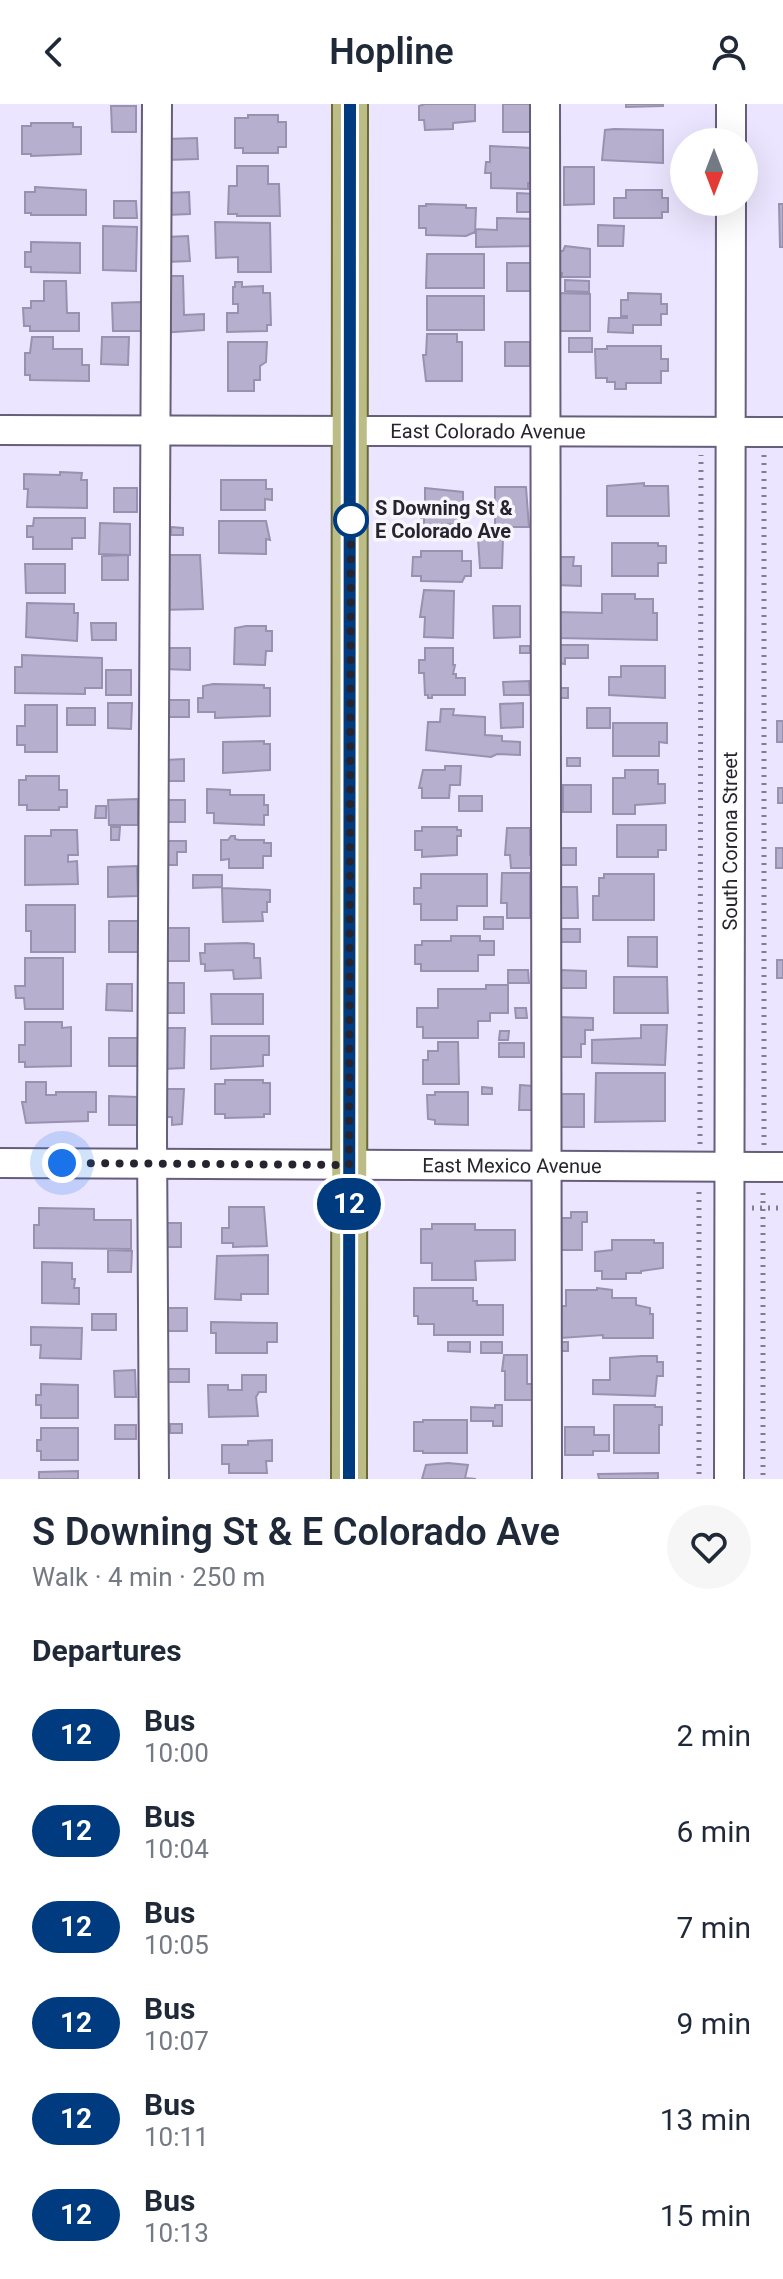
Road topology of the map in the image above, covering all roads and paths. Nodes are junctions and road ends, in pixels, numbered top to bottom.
1 (157, 104) edge
2 (350, 104) edge
3 (545, 104) edge
4 (731, 104) edge
5 (731, 128) edge
6 (731, 216) edge
7 (0, 430) edge
8 (154, 430) junction
9 (352, 431) junction
10 (545, 431) junction
11 (731, 432) junction
12 (783, 432) edge
13 (764, 454) dead end
14 (701, 455) dead end
15 (700, 1149) dead end
16 (774, 1161) edge
17 (0, 1163) edge
18 (152, 1163) junction
19 (349, 1165) junction
20 (547, 1165) junction
21 (729, 1166) junction
22 (699, 1192) dead end
23 (763, 1193) dead end
24 (751, 1208) dead end
25 (763, 1208) junction
26 (783, 1208) edge
27 (154, 1479) edge
28 (349, 1479) edge
29 (547, 1479) edge
30 (699, 1479) edge
31 (729, 1479) edge
32 (763, 1479) edge

1 - 8 street
2 - 9 main road
3 - 10 street
4 - 5 street
6 - 11 street, South Corona Street
7 - 8 street, East Colorado Avenue
8 - 9 street, East Colorado Avenue
8 - 18 street
9 - 10 street, East Colorado Avenue
9 - 19 main road
10 - 11 street, East Colorado Avenue
10 - 20 street
11 - 12 street, East Colorado Avenue
11 - 21 street, South Corona Street
13 - 16 path
14 - 15 path
16 - 21 street, East Mexico Avenue
17 - 18 street, East Mexico Avenue
18 - 19 street, East Mexico Avenue
18 - 27 street
19 - 20 street, East Mexico Avenue
19 - 28 main road
20 - 21 street, East Mexico Avenue
20 - 29 street
21 - 31 street, South Corona Street
22 - 30 path
23 - 25 path
24 - 25 path
25 - 26 path
25 - 32 path

